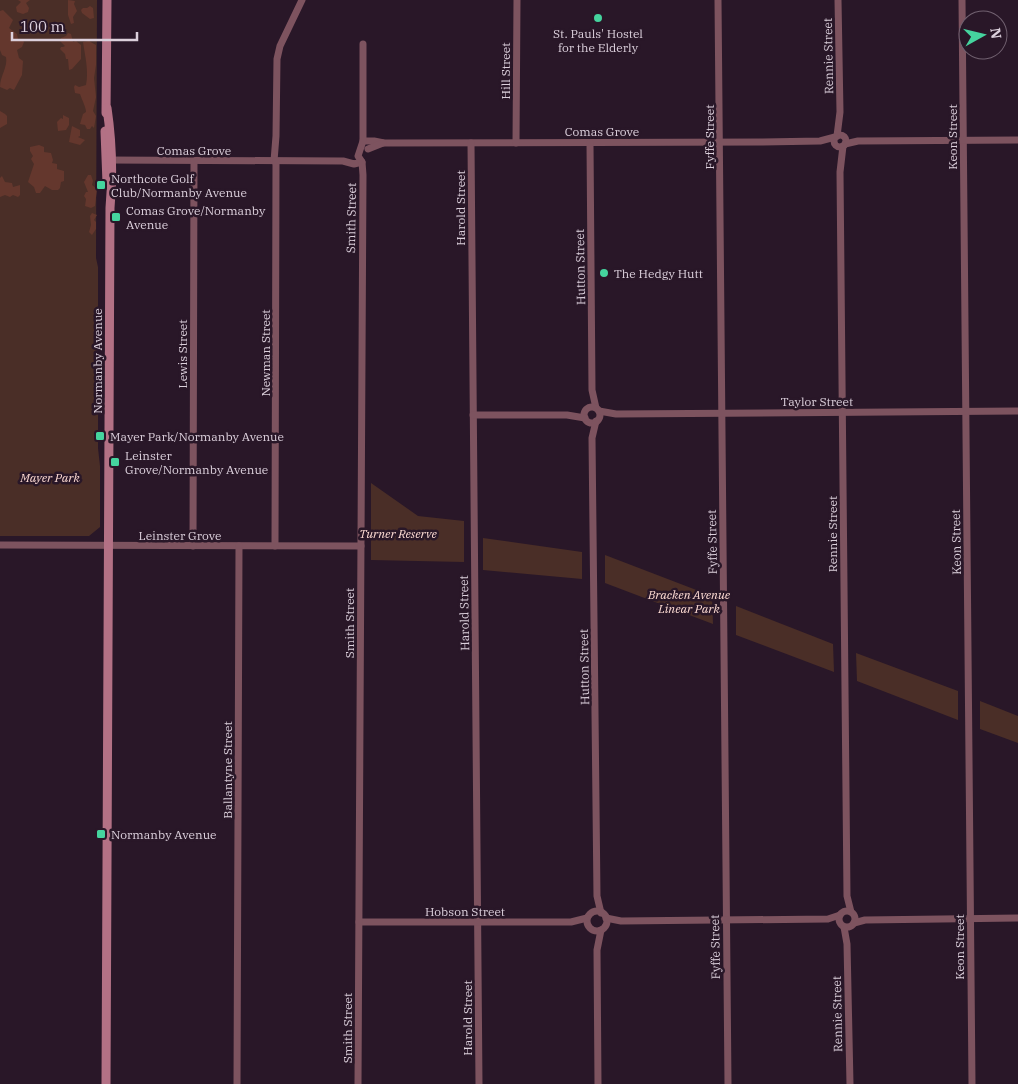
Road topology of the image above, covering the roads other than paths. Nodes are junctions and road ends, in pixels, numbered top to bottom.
1 (107, 0) edge
2 (302, 0) edge
3 (516, 0) edge
4 (718, 0) edge
5 (838, 0) edge
6 (962, 0) edge
7 (364, 44) dead end
8 (963, 139) junction
9 (1018, 140) edge
10 (363, 141) junction
11 (840, 141) junction
12 (720, 142) junction
13 (384, 143) junction
14 (471, 143) junction
15 (516, 143) junction
16 (590, 143) junction
17 (368, 149) junction
18 (360, 159) junction
19 (108, 160) junction
20 (194, 161) junction
21 (275, 161) junction
22 (1018, 411) edge
23 (842, 412) junction
24 (966, 412) junction
25 (722, 413) junction
26 (472, 415) junction
27 (592, 415) junction
28 (0, 545) edge
29 (108, 545) junction
30 (193, 546) junction
31 (239, 546) junction
32 (275, 546) junction
33 (361, 546) junction
34 (597, 896) junction
35 (603, 915) junction
36 (1018, 918) edge
37 (847, 919) junction
38 (970, 919) junction
39 (726, 920) junction
40 (590, 921) junction
41 (621, 921) junction
42 (359, 922) junction
43 (478, 922) junction
44 (603, 928) junction
45 (597, 950) junction
46 (106, 1084) edge
47 (236, 1084) edge
48 (358, 1084) edge
49 (479, 1084) edge
50 (598, 1084) edge
51 (728, 1084) edge
52 (850, 1084) edge
53 (972, 1084) edge

1 - 19 main road, Normanby Avenue
2 - 21 street, Newman Street
3 - 15 street, Hill Street
4 - 12 street, Fyffe Street
5 - 11 street, Rennie Street
6 - 8 street, Keon Street
7 - 10 street, Smith Street
8 - 9 street, Comas Grove
8 - 11 street, Comas Grove
8 - 24 street, Keon Street
10 - 13 street, Comas Grove
10 - 17 street
10 - 18 street, Smith Street
11 - 12 street, Comas Grove
11 - 23 street, Rennie Street
12 - 16 street, Comas Grove
12 - 25 street, Fyffe Street
13 - 14 street, Comas Grove
13 - 17 street, Comas Grove
14 - 15 street, Comas Grove
14 - 26 street, Harold Street
15 - 16 street, Comas Grove
16 - 27 street, Hutton Street
17 - 18 street, Smith Street
18 - 21 street, Comas Grove
18 - 33 street, Smith Street
19 - 20 street, Comas Grove
19 - 29 main road, Normanby Avenue
20 - 21 street, Comas Grove
20 - 30 street, Lewis Street
21 - 32 street, Newman Street
22 - 24 street, Taylor Street
23 - 24 street, Taylor Street
23 - 25 street, Taylor Street
23 - 37 street, Rennie Street
24 - 38 street, Keon Street
25 - 27 street, Taylor Street
25 - 39 street, Fyffe Street
26 - 27 street, Taylor Street
26 - 43 street, Harold Street
27 - 34 street, Hutton Street
28 - 29 street, Leinster Grove
29 - 30 street, Leinster Grove
29 - 46 main road, Normanby Avenue
30 - 31 street, Leinster Grove
31 - 32 street, Leinster Grove
31 - 47 street, Ballantyne Street
32 - 33 street, Leinster Grove
33 - 42 street, Smith Street
34 - 35 street, Hutton Street
34 - 40 street, Hutton Street
35 - 40 street
35 - 41 street
35 - 44 street
36 - 38 street
37 - 38 street
37 - 39 street
37 - 52 street, Rennie Street
38 - 53 street, Keon Street
39 - 41 street
39 - 51 street, Fyffe Street
40 - 43 street, Hobson Street
40 - 44 street
40 - 45 street
41 - 44 street
42 - 43 street, Hobson Street
42 - 48 street, Smith Street
43 - 49 street, Harold Street
44 - 45 street
45 - 50 street

